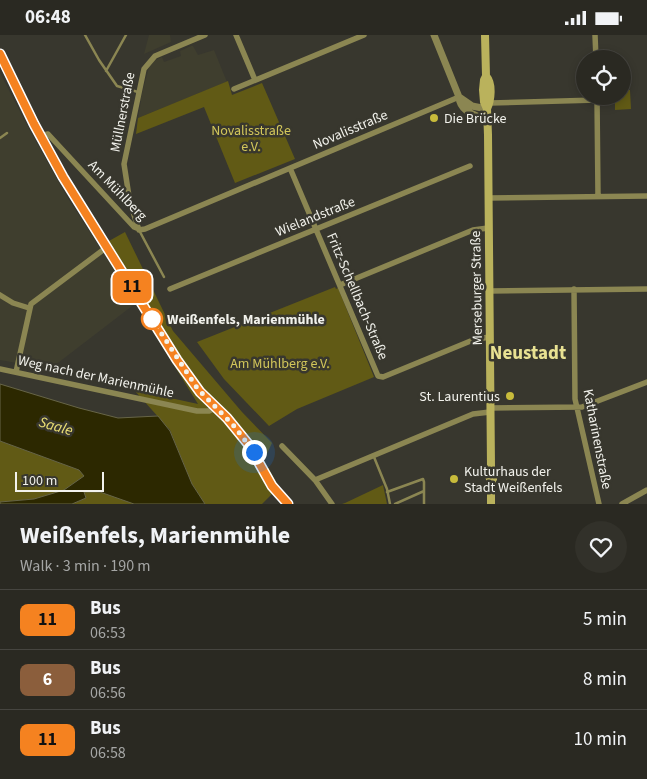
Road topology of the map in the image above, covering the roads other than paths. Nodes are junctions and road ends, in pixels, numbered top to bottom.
1 (85, 35) edge
2 (126, 35) edge
3 (205, 35) edge
4 (236, 35) edge
5 (364, 35) edge
6 (434, 35) edge
7 (484, 35) edge
8 (595, 35) edge
9 (596, 50) edge
10 (0, 54) edge
11 (106, 71) junction
12 (255, 80) junction
13 (234, 89) dead end
14 (138, 92) junction
15 (459, 97) junction
16 (576, 100) edge
17 (597, 105) edge
18 (488, 106) junction
19 (487, 120) junction
20 (7, 133) dead end
21 (40, 136) junction
22 (0, 138) edge
23 (470, 166) dead end
24 (290, 168) junction
25 (598, 196) junction
26 (647, 196) edge
27 (488, 198) junction
28 (316, 228) junction
29 (488, 228) junction
30 (139, 229) junction
31 (107, 247) junction
32 (164, 277) dead end
33 (340, 285) junction
34 (170, 289) dead end
35 (574, 289) junction
36 (647, 289) edge
37 (489, 291) junction
38 (0, 295) edge
39 (29, 308) junction
40 (489, 337) junction
41 (0, 369) edge
42 (16, 372) junction
43 (647, 383) edge
44 (215, 407) junction
45 (577, 407) junction
46 (490, 410) junction
47 (282, 445) dead end
48 (373, 455) junction
49 (315, 480) junction
50 (647, 490) edge
51 (424, 491) junction
52 (387, 492) junction
53 (288, 504) edge
54 (332, 504) edge
55 (390, 504) edge
56 (395, 504) edge
57 (424, 504) edge
58 (491, 504) edge
59 (599, 504) edge
60 (622, 504) edge

1 - 11 lane
2 - 11 lane
3 - 14 street, Müllnerstraße
4 - 12 street
5 - 12 street
6 - 15 street
7 - 18 main road, Merseburger Straße
8 - 9 street
10 - 21 main road
11 - 14 lane
12 - 13 street
14 - 30 street, Müllnerstraße
15 - 18 street
15 - 19 street
15 - 24 street, Novalisstraße
16 - 18 street
17 - 25 street
18 - 19 main road, Merseburger Straße
19 - 27 main road, Merseburger Straße
20 - 22 lane
21 - 30 street, Am Mühlberg
21 - 31 main road
23 - 28 street, Wielandstraße
24 - 28 street, Fritz-Schellbach-Straße
24 - 30 street, Novalisstraße
25 - 26 street
25 - 27 street
27 - 29 main road, Merseburger Straße
28 - 33 street, Fritz-Schellbach-Straße
28 - 34 street, Wielandstraße
29 - 33 street
29 - 37 main road, Merseburger Straße
30 - 32 lane, Am Mühlberg
31 - 39 street
31 - 44 main road
33 - 40 street, Fritz-Schellbach-Straße
35 - 36 street
35 - 37 street
35 - 45 street, Katharinenstraße
37 - 40 main road, Merseburger Straße
38 - 39 street
39 - 42 street
40 - 46 main road, Merseburger Straße
41 - 42 street, Weg nach der Marienmühle
42 - 44 street, Weg nach der Marienmühle
43 - 45 street
44 - 53 main road
45 - 46 street
45 - 59 street, Katharinenstraße
46 - 48 street
46 - 58 main road, Merseburger Straße
47 - 49 street
48 - 49 street
48 - 52 lane
49 - 54 street
50 - 60 street
51 - 52 lane
51 - 56 lane
51 - 57 lane
52 - 55 lane

